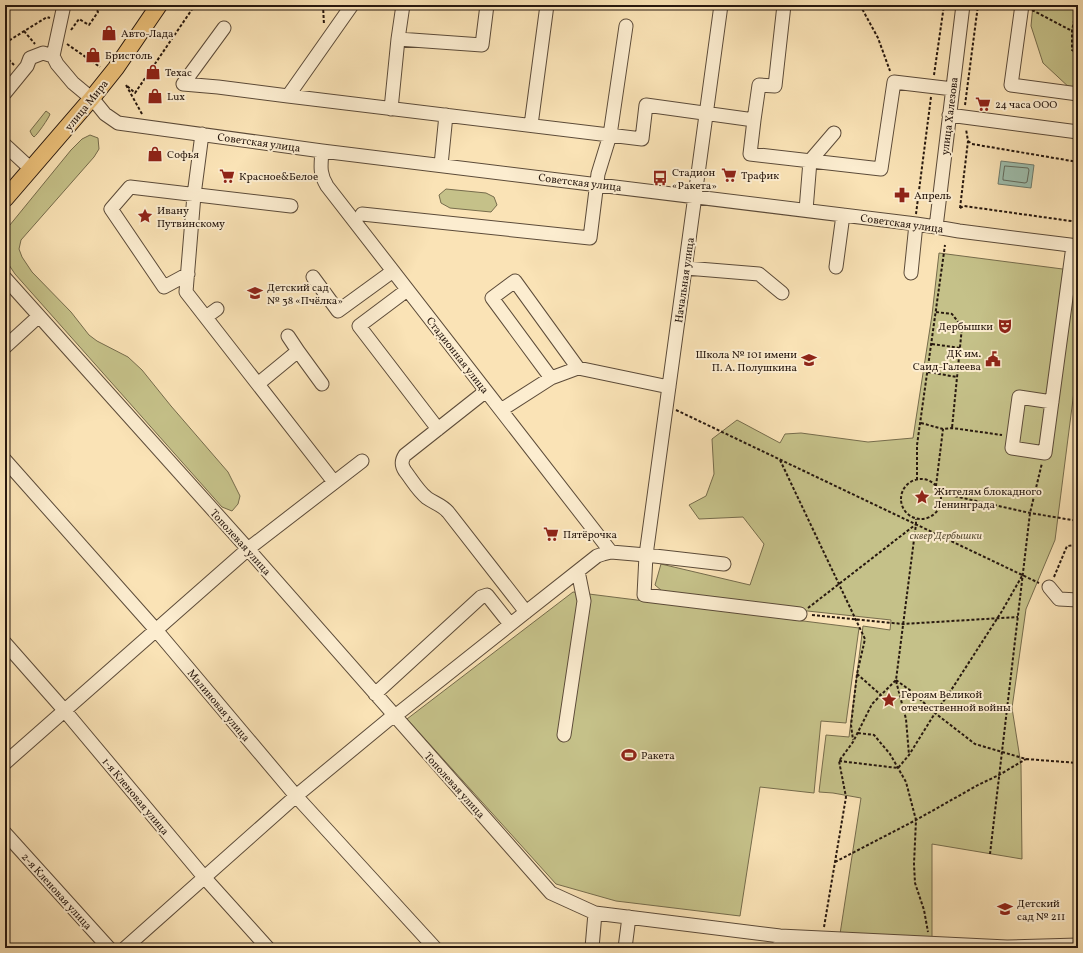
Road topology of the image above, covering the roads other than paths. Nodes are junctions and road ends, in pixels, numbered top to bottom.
1 (64, 5) edge
2 (352, 5) edge
3 (403, 5) edge
4 (487, 5) edge
5 (546, 5) edge
6 (721, 5) edge
7 (784, 5) edge
8 (963, 5) edge
9 (154, 7) edge
10 (1025, 7) edge
11 (626, 26) dead end
12 (224, 28) dead end
13 (398, 39) junction
14 (53, 56) junction
15 (953, 89) junction
16 (5, 94) edge
17 (1078, 94) edge
18 (288, 96) junction
19 (92, 98) junction
20 (391, 108) junction
21 (707, 112) junction
22 (446, 115) junction
23 (949, 115) junction
24 (754, 120) junction
25 (531, 126) junction
26 (1078, 132) edge
27 (834, 133) dead end
28 (202, 134) junction
29 (610, 135) junction
30 (5, 145) edge
31 (322, 151) junction
32 (810, 161) junction
33 (441, 165) junction
34 (31, 169) junction
35 (597, 184) junction
36 (194, 195) junction
37 (696, 196) junction
38 (5, 199) edge
39 (291, 206) dead end
40 (806, 210) junction
41 (362, 214) dead end
42 (843, 215) junction
43 (916, 220) junction
44 (936, 227) junction
45 (1076, 246) edge
46 (836, 267) dead end
47 (686, 268) junction
48 (393, 271) junction
49 (911, 273) dead end
50 (188, 274) junction
51 (313, 277) dead end
52 (5, 278) edge
53 (408, 290) junction
54 (782, 293) dead end
55 (218, 309) dead end
56 (39, 316) junction
57 (206, 317) junction
58 (288, 336) dead end
59 (5, 348) edge
60 (298, 351) junction
61 (578, 368) junction
62 (551, 378) junction
63 (258, 384) junction
64 (322, 384) dead end
65 (669, 387) junction
66 (486, 391) junction
67 (1052, 402) junction
68 (501, 410) junction
69 (438, 429) junction
70 (5, 460) edge
71 (362, 461) dead end
72 (334, 482) junction
73 (248, 549) junction
74 (612, 552) junction
75 (646, 555) junction
76 (724, 564) dead end
77 (578, 571) junction
78 (1049, 587) road end
79 (1078, 600) edge
80 (526, 612) junction
81 (800, 614) road end
82 (510, 624) junction
83 (156, 630) junction
84 (5, 643) edge
85 (376, 694) junction
86 (64, 711) junction
87 (395, 716) junction
88 (564, 735) dead end
89 (5, 763) edge
90 (296, 796) junction
91 (5, 833) edge
92 (204, 877) junction
93 (596, 913) junction
94 (629, 918) junction
95 (780, 942) edge
96 (1078, 945) edge
97 (960, 946) edge
98 (109, 948) edge
99 (125, 948) edge
100 (268, 948) edge
101 (435, 948) edge
102 (592, 948) edge
103 (625, 948) edge

1 - 14 street
2 - 18 street
3 - 13 street
4 - 13 street
5 - 25 street
6 - 21 street, Начальная улица
7 - 24 street
8 - 15 street, улица Халезова
9 - 19 main road, улица Мира
10 - 17 street
11 - 29 street
12 - 18 street
13 - 20 street
14 - 16 street
14 - 19 street, Советская улица
15 - 23 street, улица Халезова
15 - 32 street
18 - 20 street
19 - 28 street, Советская улица
19 - 34 main road, улица Мира
20 - 22 street
21 - 24 street
21 - 29 street
21 - 37 street, Начальная улица
22 - 25 street
22 - 33 street
23 - 26 street
23 - 44 street, улица Халезова
24 - 32 street
25 - 29 street
27 - 32 street
28 - 31 street, Советская улица
28 - 36 street
29 - 35 street
30 - 34 street
31 - 33 street, Советская улица
31 - 48 street, Стадионная улица
32 - 40 street
33 - 35 street, Советская улица
34 - 38 main road, улица Мира
35 - 37 street, Советская улица
35 - 41 street
36 - 39 street
36 - 50 street
36 - 50 street
37 - 40 street, Советская улица
37 - 47 street, Начальная улица
40 - 42 street, Советская улица
42 - 43 street, Советская улица
42 - 46 street
43 - 44 street, Советская улица
43 - 49 street
44 - 45 street, Советская улица
45 - 67 street
47 - 54 street
47 - 65 street, Начальная улица
48 - 51 street
48 - 53 street, Стадионная улица
50 - 57 street
52 - 56 street, Тополевая улица
53 - 66 street, Стадионная улица
53 - 69 street
55 - 57 street
56 - 59 street
56 - 73 street, Тополевая улица
57 - 63 street
58 - 60 street
60 - 63 street
60 - 64 street
61 - 62 street
61 - 62 street
61 - 65 street
62 - 68 street
63 - 72 street
65 - 75 street, Начальная улица
66 - 68 street, Стадионная улица
66 - 69 street
67 - 67 street
68 - 74 street, Стадионная улица
69 - 80 street
70 - 83 street, Малиновая улица
71 - 72 street
72 - 73 street
73 - 83 street
73 - 85 street, Тополевая улица
74 - 75 street
74 - 77 street
75 - 76 street
75 - 81 street, Начальная улица
77 - 80 street
77 - 88 street
78 - 79 street
80 - 82 street
82 - 85 street
82 - 87 street
83 - 86 street
83 - 90 street, Малиновая улица
84 - 86 street, 1-я Кленовая улица
85 - 87 street, Тополевая улица
86 - 89 street
86 - 92 street, 1-я Кленовая улица
87 - 90 street
87 - 93 street, Тополевая улица
90 - 92 street
90 - 101 street, Малиновая улица
91 - 98 street, 2-я Кленовая улица
92 - 99 street
92 - 100 street, 1-я Кленовая улица
93 - 94 street, Тополевая улица
93 - 102 street
94 - 95 street, Тополевая улица
94 - 103 street
95 - 97 street, Тополевая улица
96 - 97 street, Тополевая улица

